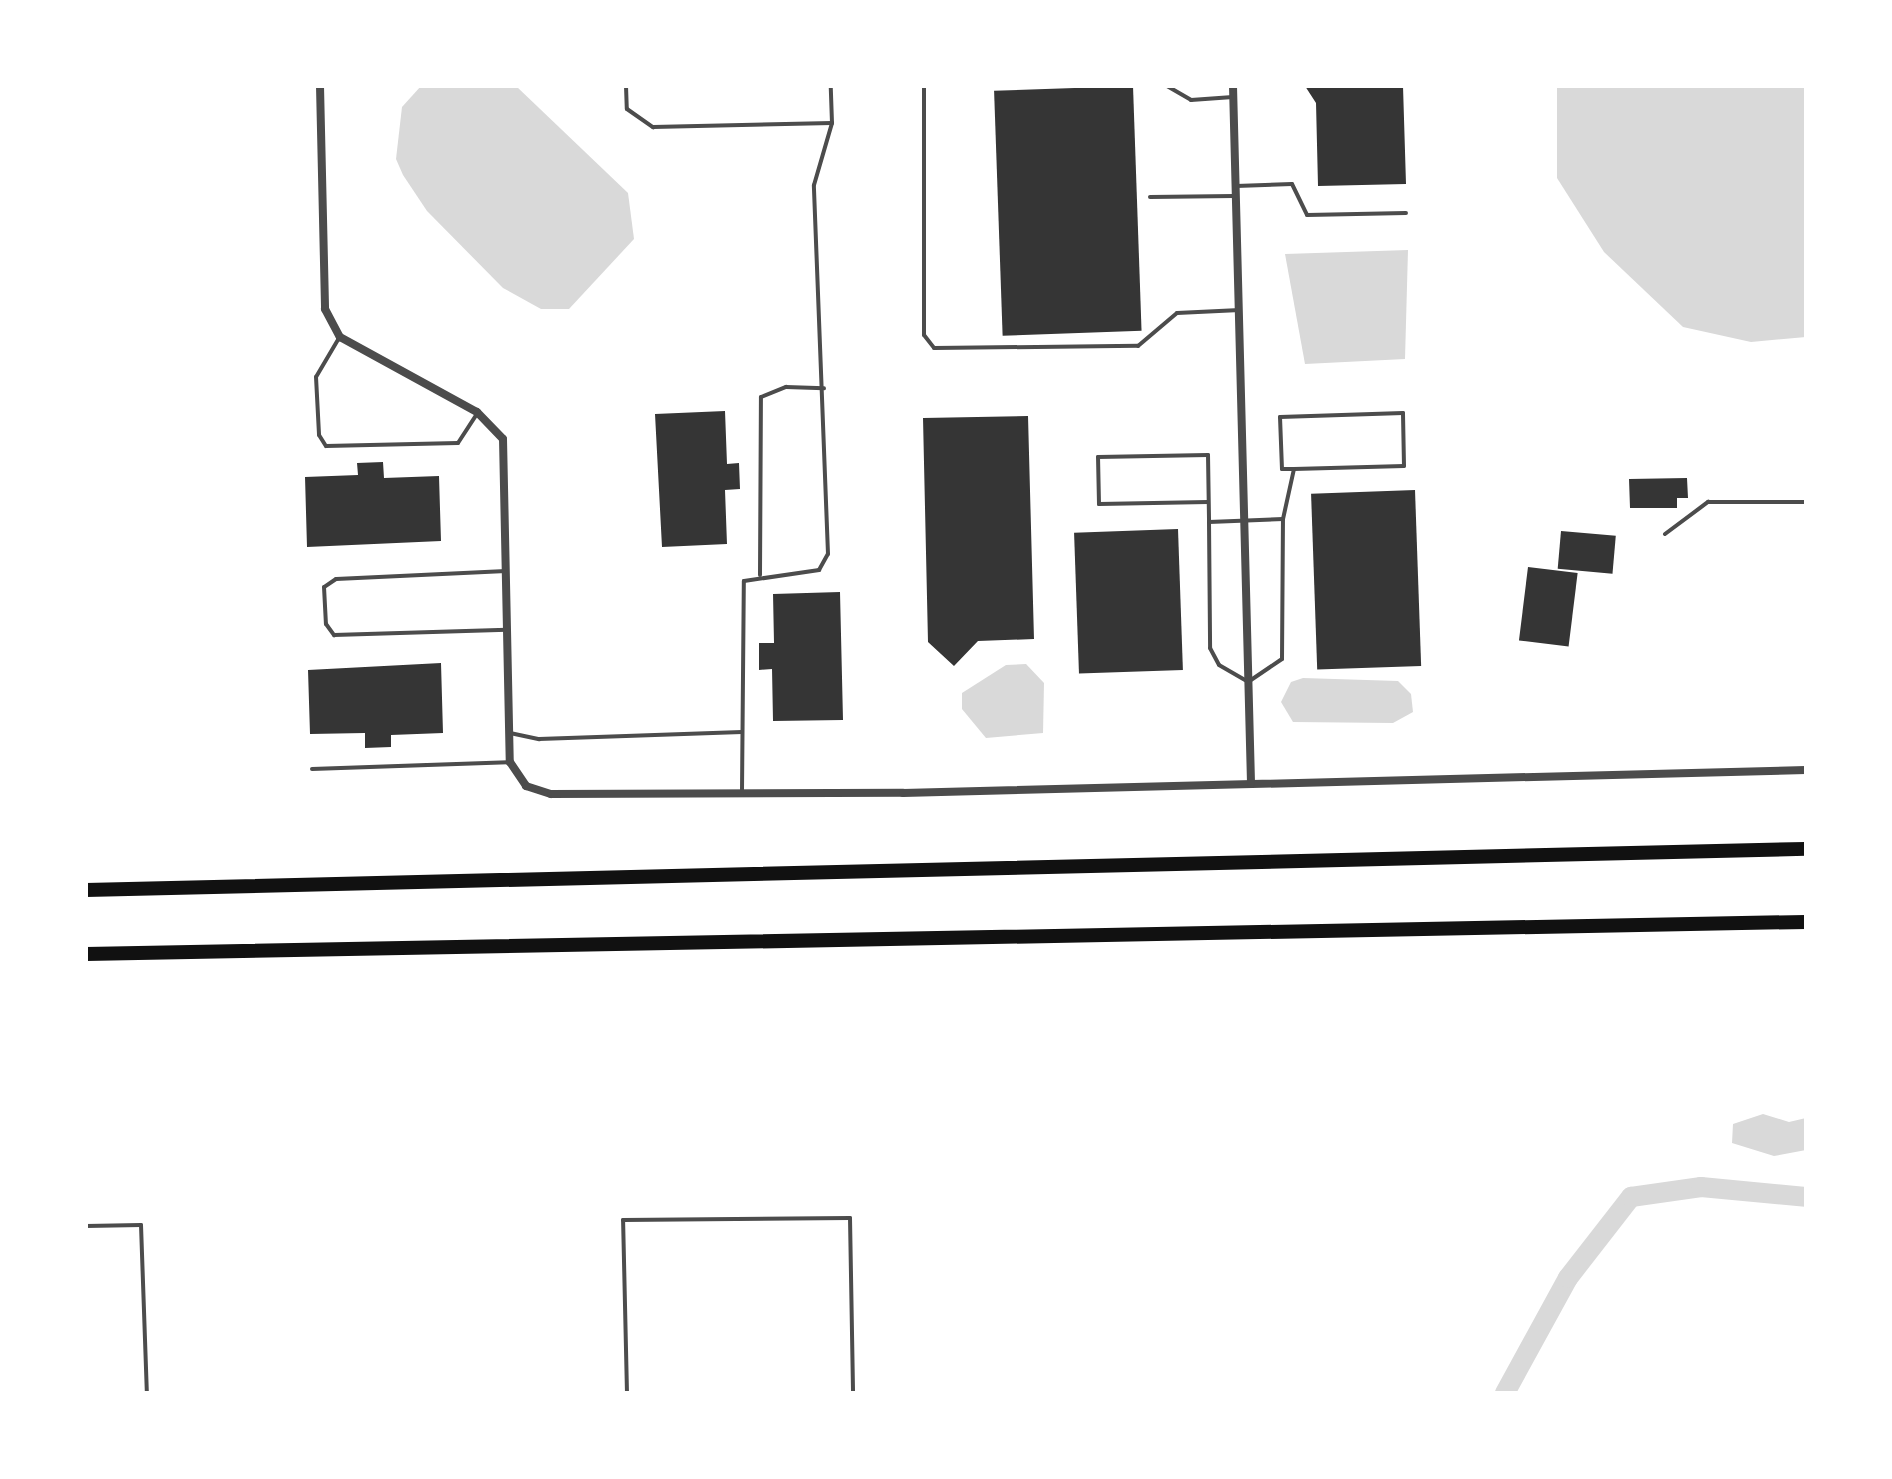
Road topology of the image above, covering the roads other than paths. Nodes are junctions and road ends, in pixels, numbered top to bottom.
1 (320, 86) edge
2 (626, 86) edge
3 (831, 86) edge
4 (924, 86) edge
5 (1167, 86) edge
6 (1233, 86) edge
7 (1233, 97) junction
8 (832, 123) junction
9 (1236, 186) junction
10 (1236, 196) junction
11 (1150, 197) dead end
12 (1406, 213) dead end
13 (1240, 310) junction
14 (340, 337) junction
15 (824, 388) junction
16 (477, 412) junction
17 (1294, 469) junction
18 (1208, 502) junction
19 (1806, 502) edge
20 (1245, 519) junction
21 (1283, 519) junction
22 (1209, 522) junction
23 (1665, 534) dead end
24 (506, 571) junction
25 (760, 575) junction
26 (507, 630) junction
27 (1248, 682) junction
28 (742, 732) junction
29 (510, 733) junction
30 (510, 762) junction
31 (312, 769) dead end
32 (1806, 770) edge
33 (1251, 783) junction
34 (742, 795) junction
35 (1806, 849) edge
36 (86, 890) edge
37 (1806, 922) edge
38 (86, 954) edge
39 (86, 1226) edge
40 (147, 1393) edge
41 (627, 1393) edge
42 (853, 1393) edge

1 - 14 street
2 - 8 lane
3 - 8 lane
4 - 13 lane
5 - 7 lane
6 - 7 street
7 - 9 street
8 - 15 lane
9 - 10 street
9 - 12 lane
10 - 11 lane
10 - 13 street
13 - 20 street
14 - 16 street
14 - 16 lane
15 - 25 lane
15 - 25 lane
16 - 24 street
17 - 17 lane
17 - 21 lane
18 - 18 lane
18 - 22 lane
19 - 23 lane
20 - 21 lane
20 - 22 lane
20 - 27 street
21 - 27 lane
22 - 27 lane
24 - 26 street
24 - 26 lane
25 - 28 lane
26 - 29 street
27 - 33 street
28 - 29 lane
28 - 34 lane
29 - 30 street
30 - 31 lane
30 - 34 street
32 - 33 street
33 - 34 street
35 - 36 highway
37 - 38 highway
39 - 40 lane
41 - 42 lane

